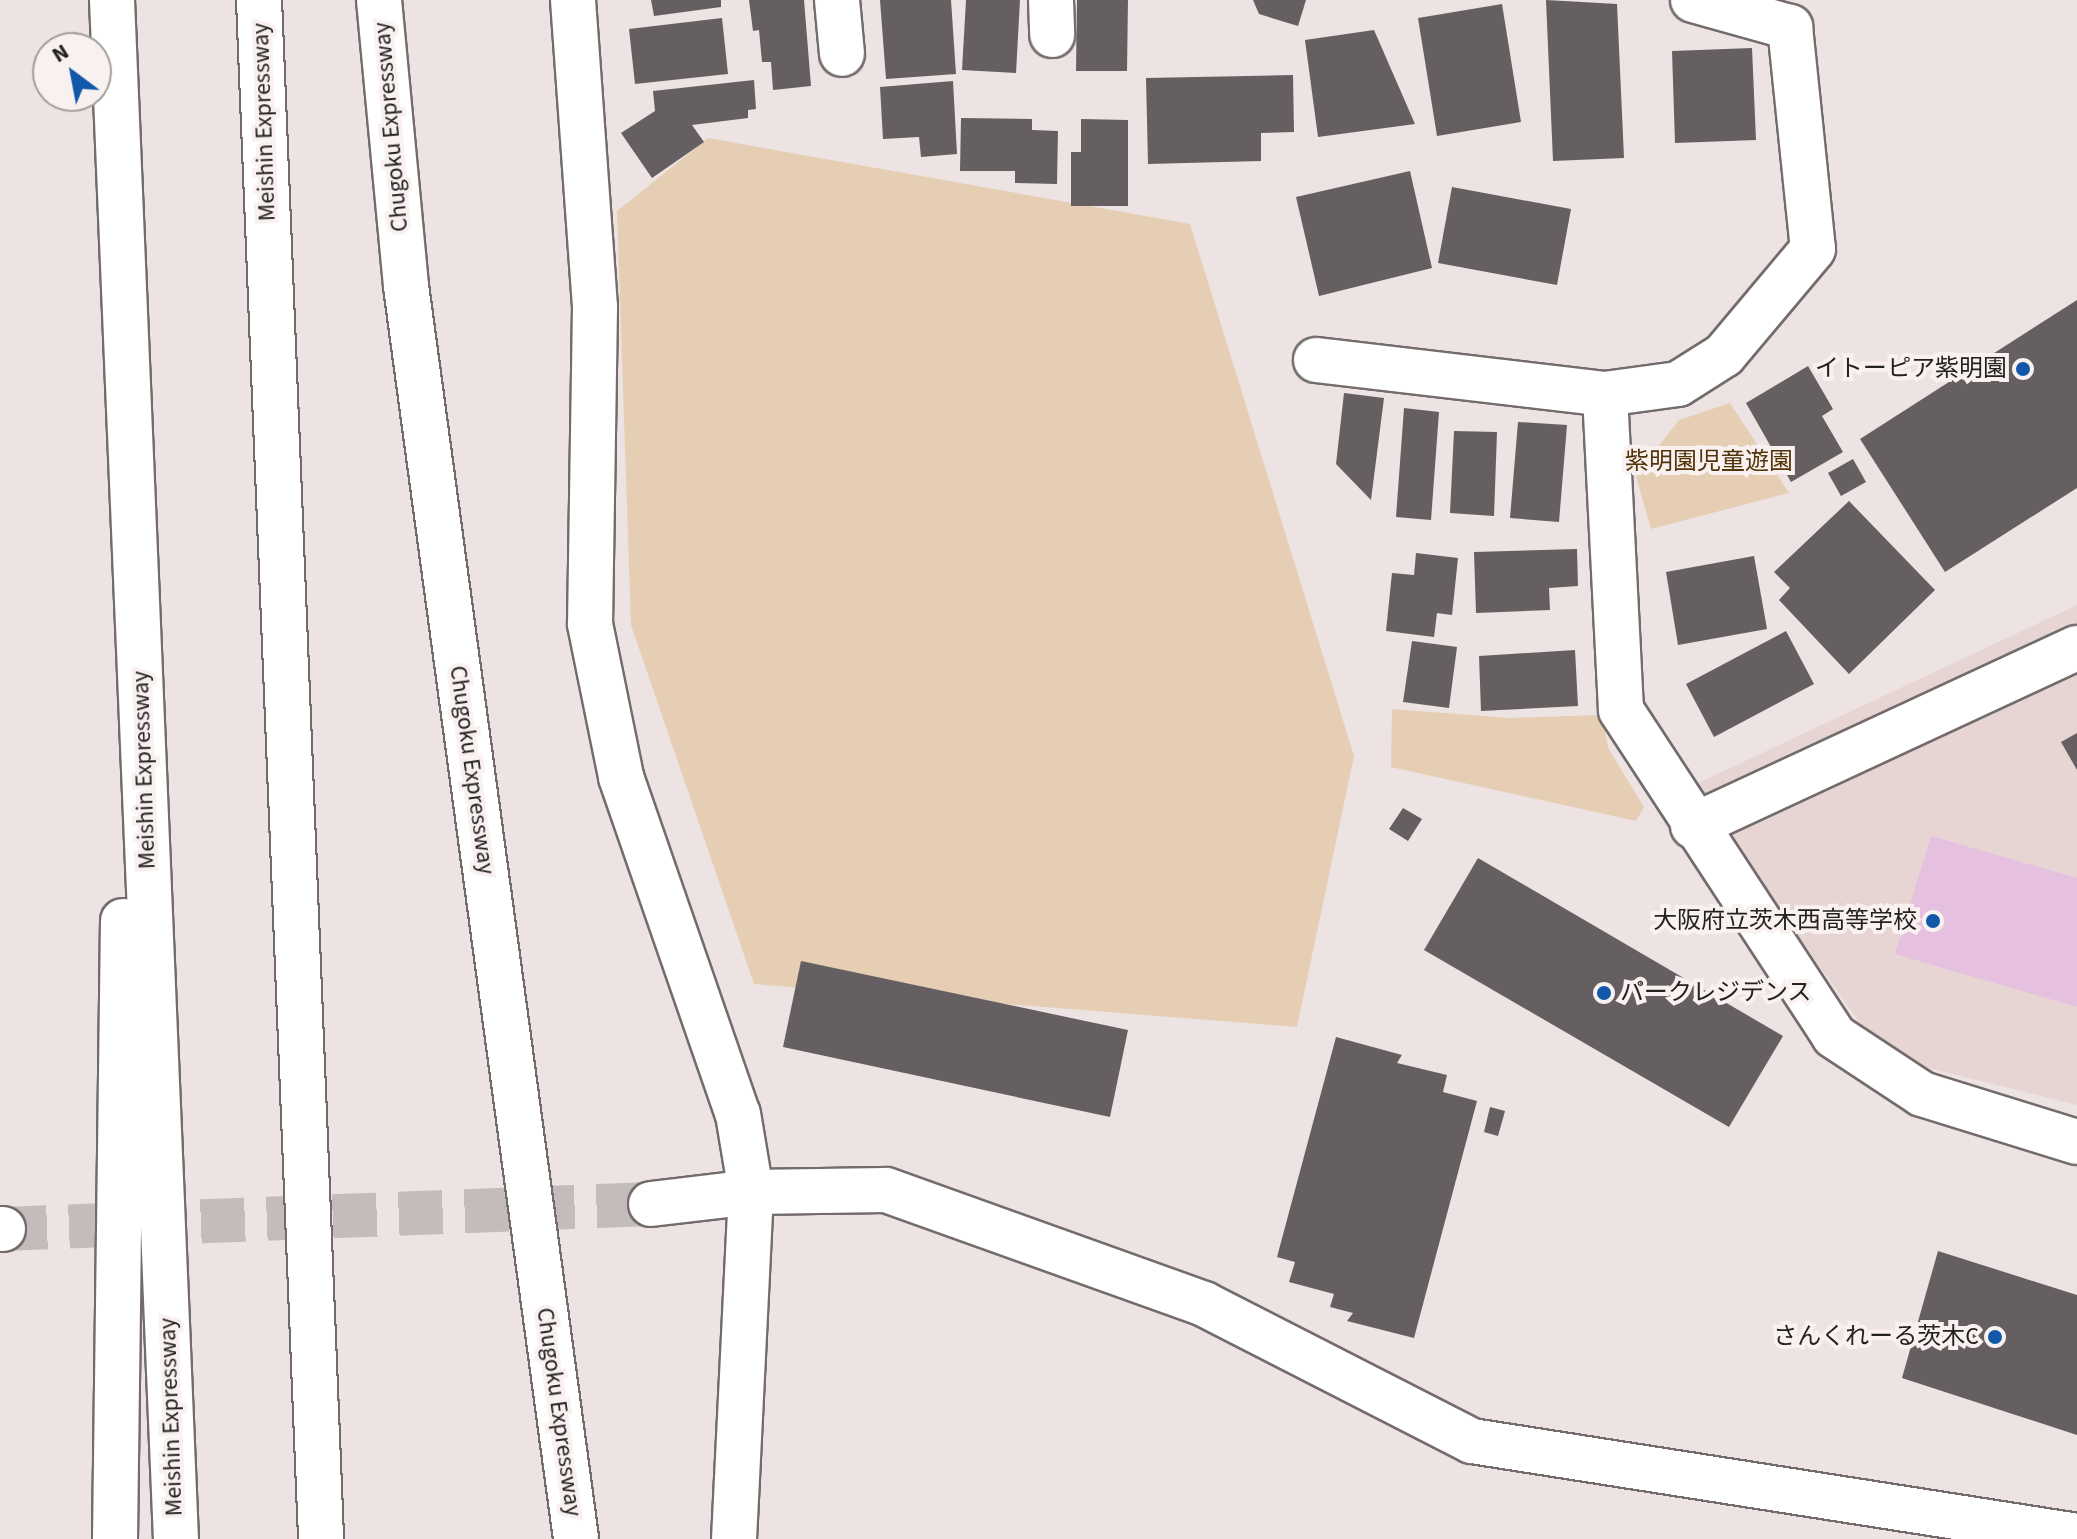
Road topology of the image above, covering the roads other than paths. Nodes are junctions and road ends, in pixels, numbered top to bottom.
1 (112, 0) edge
2 (259, 0) edge
3 (379, 0) edge
4 (573, 0) edge
5 (837, 0) edge
6 (1693, 0) edge
7 (842, 54) dead end
8 (1316, 360) dead end
9 (1605, 394) junction
10 (131, 465) junction
11 (2077, 648) edge
12 (1693, 826) junction
13 (2077, 1142) edge
14 (751, 1192) junction
15 (651, 1204) tunnel mouth
16 (2077, 1536) edge
17 (115, 1539) edge
18 (176, 1539) edge
19 (321, 1539) edge
20 (576, 1539) edge
21 (734, 1539) edge

1 - 10 main road, Meishin Expressway
2 - 19 main road, Meishin Expressway
3 - 20 main road, Chugoku Expressway
4 - 14 main road
5 - 7 main road
6 - 9 main road
8 - 9 main road
9 - 12 main road
10 - 17 main road
10 - 18 main road, Meishin Expressway
11 - 12 main road
12 - 13 main road
14 - 15 main road
14 - 16 main road
14 - 21 main road

